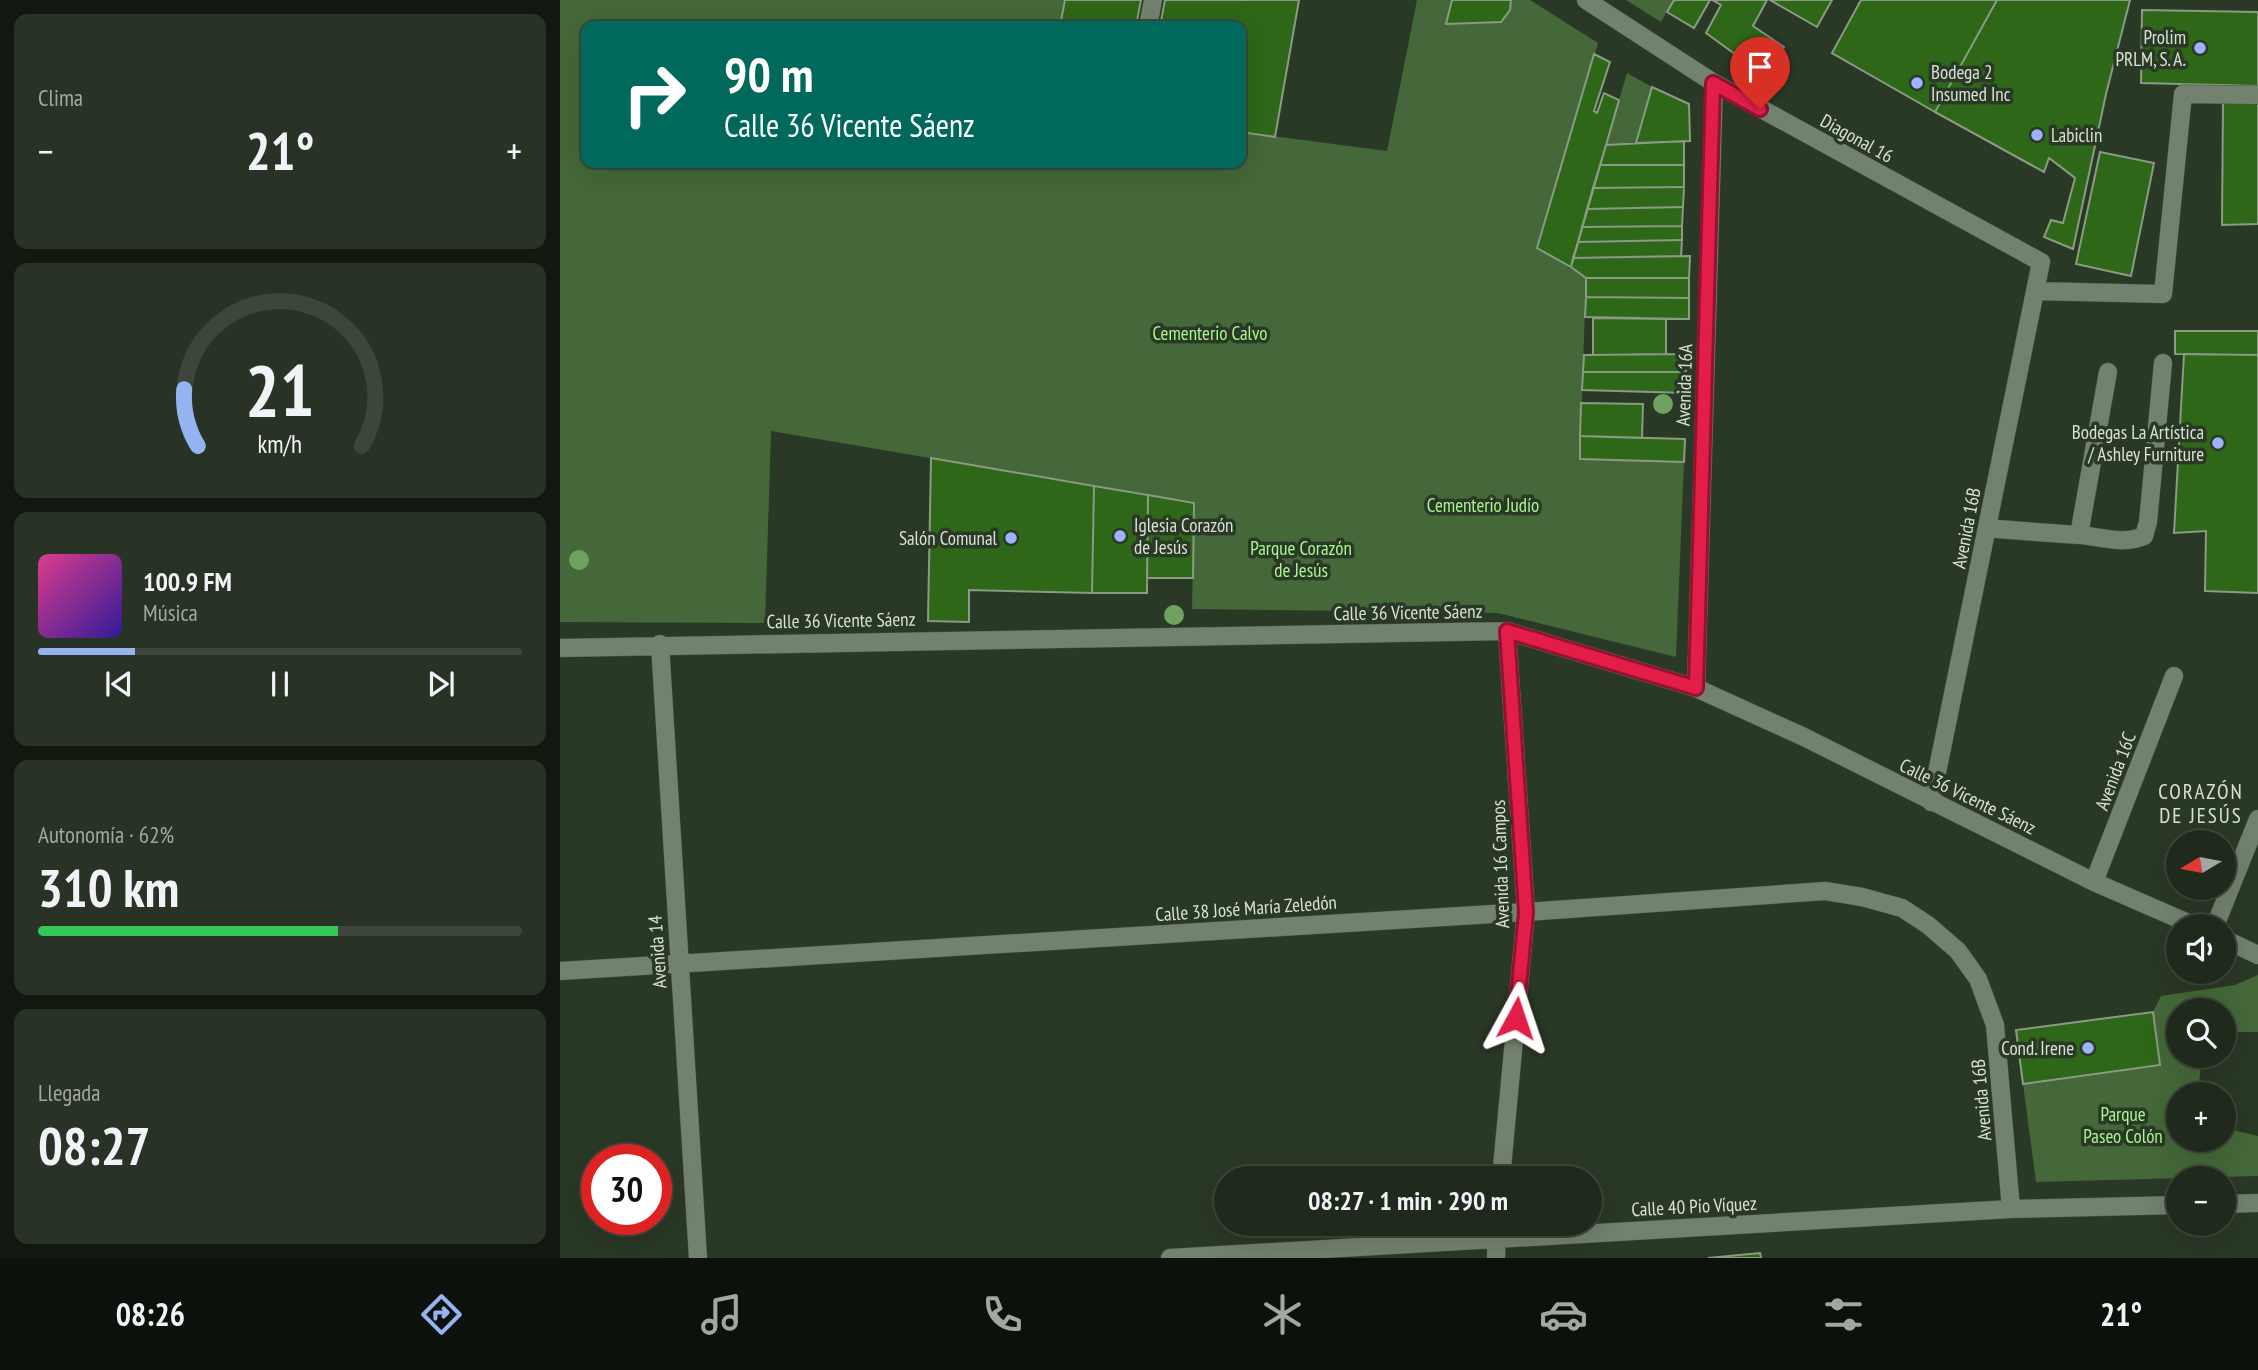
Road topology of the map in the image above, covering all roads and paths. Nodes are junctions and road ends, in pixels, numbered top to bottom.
1 (1153, 0) edge
2 (1586, 0) edge
3 (1148, 21) edge
4 (1713, 83) junction
5 (2258, 95) edge
6 (2042, 262) joint
7 (2035, 291) junction
8 (2163, 363) dead end
9 (2108, 372) dead end
10 (1987, 528) junction
11 (2079, 535) junction
12 (1507, 631) junction
13 (660, 644) junction
14 (560, 648) edge
15 (2175, 676) dead end
16 (1696, 688) junction
17 (1931, 802) junction
18 (2258, 819) edge
19 (2094, 882) junction
20 (1526, 912) junction
21 (2167, 914) edge
22 (2220, 914) edge
23 (1928, 925) joint
24 (2236, 945) edge
25 (2258, 955) edge
26 (679, 964) junction
27 (560, 971) edge
28 (1502, 1166) edge
29 (2258, 1203) edge
30 (2236, 1204) edge
31 (2166, 1205) edge
32 (2011, 1209) junction
33 (1602, 1226) edge
34 (1436, 1236) edge
35 (1496, 1236) edge
36 (698, 1258) edge
37 (1170, 1258) edge
38 (1496, 1258) edge

1 - 3 street
2 - 4 street, Diagonal 16
4 - 6 street, Diagonal 16
4 - 16 street, Avenida 16A
5 - 7 street
6 - 7 street, Avenida 16B
7 - 10 street, Avenida 16B
8 - 11 street
9 - 11 street
10 - 11 street
10 - 17 street, Avenida 16B
12 - 13 street, Calle 36 Vicente Sáenz
12 - 16 street, Calle 36 Vicente Sáenz
12 - 20 street, Avenida 16 Campos
13 - 14 street, Calle 36 Vicente Sáenz
13 - 26 street, Avenida 14
15 - 19 street, Avenida 16C
16 - 17 street, Calle 36 Vicente Sáenz
17 - 19 street, Calle 36 Vicente Sáenz
18 - 22 street
19 - 21 street, Calle 36 Vicente Sáenz
20 - 23 street, Calle 38 José María Zeledón
20 - 26 street, Calle 38 José María Zeledón
20 - 28 street, Avenida 16 Campos
23 - 32 street, Avenida 16B
24 - 25 street
26 - 27 street, Calle 38 José María Zeledón
26 - 36 street, Avenida 14
29 - 30 street
31 - 32 street, Calle 40 Pío Víquez
32 - 33 street, Calle 40 Pío Víquez
34 - 37 street, Calle 40 Pío Víquez
35 - 38 street

